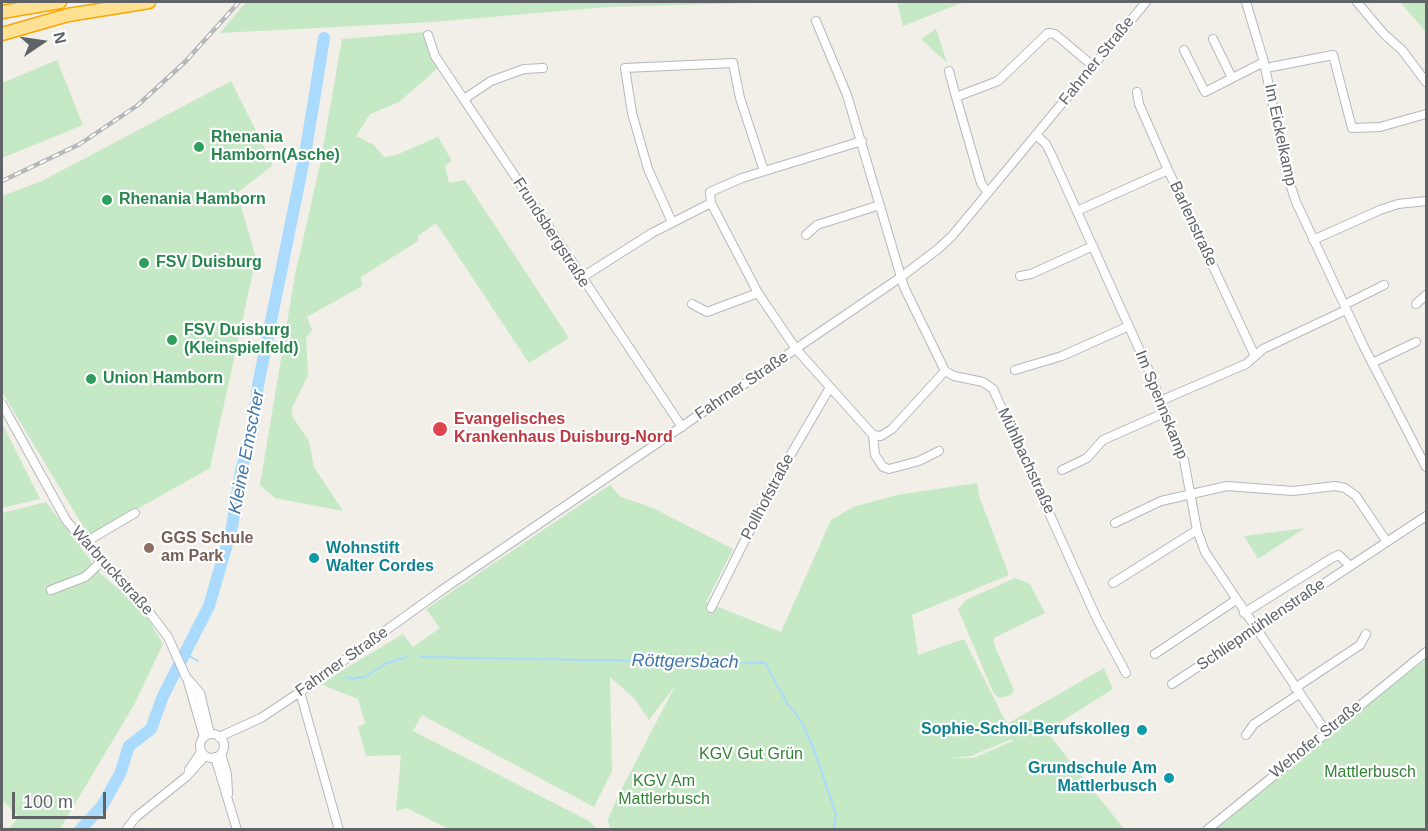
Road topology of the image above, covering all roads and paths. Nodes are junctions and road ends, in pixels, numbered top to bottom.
1 (60, 2) edge
2 (149, 2) edge
3 (1146, 2) edge
4 (1246, 2) edge
5 (1357, 2) edge
6 (4, 11) edge
7 (816, 21) dead end
8 (2, 34) edge
9 (428, 35) dead end
10 (1213, 39) dead end
11 (1184, 50) dead end
12 (1265, 65) junction
13 (1093, 66) junction
14 (543, 68) dead end
15 (949, 72) dead end
16 (1232, 78) junction
17 (1426, 82) edge
18 (1137, 92) dead end
19 (956, 97) junction
20 (464, 99) junction
21 (1426, 114) edge
22 (1036, 135) junction
23 (862, 141) junction
24 (1168, 170) junction
25 (764, 171) junction
26 (988, 193) junction
27 (1426, 201) edge
28 (711, 203) junction
29 (880, 205) junction
30 (1077, 212) junction
31 (672, 222) junction
32 (806, 235) dead end
33 (1313, 240) junction
34 (1093, 246) junction
35 (1020, 276) dead end
36 (901, 277) junction
37 (581, 278) junction
38 (1384, 285) dead end
39 (758, 294) junction
40 (1426, 295) edge
41 (692, 303) dead end
42 (1416, 304) dead end
43 (1345, 307) junction
44 (1129, 326) junction
45 (1416, 342) dead end
46 (796, 349) junction
47 (1254, 354) junction
48 (1372, 363) junction
49 (1015, 370) dead end
50 (945, 371) junction
51 (829, 389) junction
52 (1160, 401) junction
53 (2, 404) edge
54 (1164, 413) junction
55 (682, 427) junction
56 (873, 435) junction
57 (939, 451) dead end
58 (1426, 467) edge
59 (1062, 470) dead end
60 (1191, 494) junction
61 (135, 513) dead end
62 (1426, 516) edge
63 (1116, 522) dead end
64 (1197, 530) junction
65 (1387, 542) junction
66 (84, 543) junction
67 (101, 562) junction
68 (1350, 566) junction
69 (1113, 583) dead end
70 (51, 590) dead end
71 (1236, 600) junction
72 (711, 608) dead end
73 (1245, 613) junction
74 (1256, 629) junction
75 (1366, 634) dead end
76 (1426, 652) edge
77 (1155, 654) dead end
78 (1126, 673) dead end
79 (1172, 684) dead end
80 (1297, 691) junction
81 (300, 692) junction
82 (1326, 732) junction
83 (1246, 735) dead end
84 (207, 736) junction
85 (221, 740) junction
86 (203, 754) junction
87 (218, 756) junction
88 (126, 830) edge
89 (237, 830) edge
90 (339, 830) edge
91 (1207, 830) edge

1 - 6 highway
2 - 8 highway
3 - 13 street, Fahrner Straße
4 - 12 street, Im Eickelkamp
5 - 17 street
7 - 23 street
9 - 20 street, Frundsbergstraße
10 - 16 street
11 - 16 street, Im Eickelkamp
12 - 16 street, Im Eickelkamp
12 - 21 street
12 - 33 street, Im Eickelkamp
13 - 19 street
13 - 22 street, Fahrner Straße
14 - 20 street
15 - 19 street
18 - 24 street, Barlenstraße
19 - 26 street
20 - 37 street, Frundsbergstraße
22 - 26 street, Fahrner Straße
22 - 30 street, Im Spennskamp
23 - 25 street
23 - 29 street
24 - 30 street
24 - 47 street, Barlenstraße
25 - 28 street
25 - 31 street
26 - 36 street, Fahrner Straße
27 - 33 street
28 - 31 street
28 - 39 street
29 - 32 street
29 - 36 street
30 - 34 street, Im Spennskamp
31 - 37 street
33 - 43 street, Im Eickelkamp
34 - 35 street
34 - 44 street, Im Spennskamp
36 - 46 street, Fahrner Straße
36 - 50 street
37 - 55 street, Frundsbergstraße
38 - 43 street
39 - 41 street
39 - 46 street
40 - 42 street
43 - 47 street
43 - 48 street, Im Eickelkamp
44 - 49 street
44 - 52 street, Im Spennskamp
45 - 48 street
46 - 51 street
46 - 55 street, Fahrner Straße
47 - 52 street
48 - 58 street, Im Eickelkamp
50 - 56 street
50 - 78 street, Mühlbachstraße
51 - 56 street
51 - 72 street, Pollhofstraße
52 - 54 street, Im Spennskamp
53 - 66 street, Warbruckstraße
54 - 59 street
54 - 60 street, Im Spennskamp
55 - 81 street, Fahrner Straße
56 - 57 street
60 - 63 street
60 - 64 street, Im Spennskamp
60 - 65 street
61 - 66 street
62 - 65 street, Schliepmühlenstraße
64 - 69 street
64 - 71 street, Im Spennskamp
65 - 68 street, Schliepmühlenstraße
66 - 67 street, Warbruckstraße
67 - 70 street
67 - 84 street, Warbruckstraße
68 - 73 street, Schliepmühlenstraße
68 - 74 street, Schliepmühlenstraße
71 - 73 street, Im Spennskamp
71 - 77 street
73 - 74 street, Im Spennskamp
74 - 79 street, Schliepmühlenstraße
74 - 80 street, Im Spennskamp
75 - 80 street
76 - 82 street, Wehofer Straße
80 - 82 street, Im Spennskamp
80 - 83 street
81 - 85 street, Fahrner Straße
81 - 90 street
82 - 91 street, Wehofer Straße
84 - 85 street
84 - 86 street
85 - 87 street
86 - 87 street
86 - 88 street
87 - 89 street

